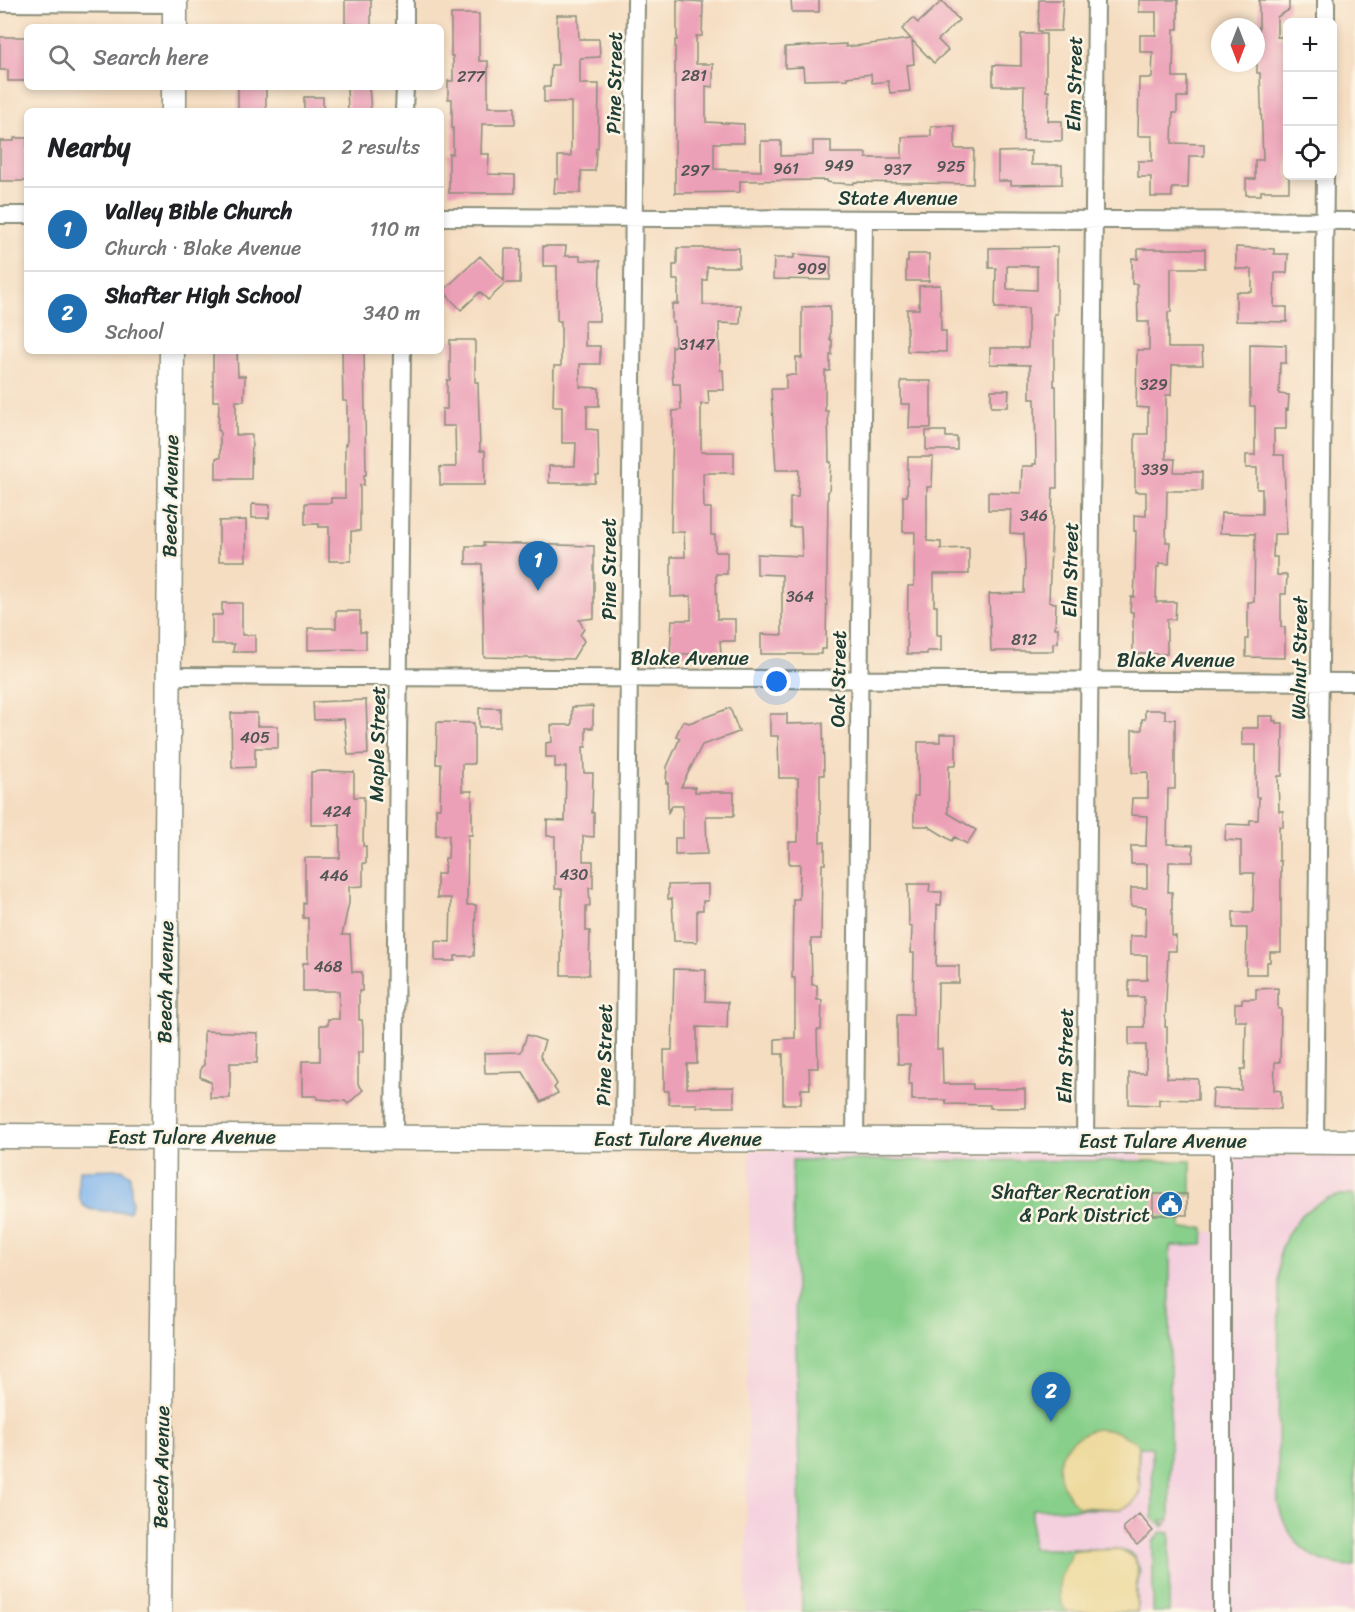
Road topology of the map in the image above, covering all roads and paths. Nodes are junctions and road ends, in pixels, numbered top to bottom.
1 (405, 0) edge
2 (636, 0) edge
3 (1096, 0) edge
4 (1326, 0) edge
5 (0, 3) edge
6 (175, 10) edge
7 (1326, 18) edge
8 (405, 24) edge
9 (174, 90) edge
10 (405, 90) edge
11 (174, 108) edge
12 (404, 108) edge
13 (1325, 180) edge
14 (0, 215) edge
15 (24, 216) edge
16 (444, 217) edge
17 (633, 218) junction
18 (864, 219) junction
19 (1094, 220) junction
20 (1324, 221) junction
21 (1355, 221) edge
22 (172, 354) edge
23 (402, 354) edge
24 (168, 676) junction
25 (399, 677) junction
26 (629, 678) junction
27 (859, 680) junction
28 (1089, 680) junction
29 (1320, 681) junction
30 (1355, 682) edge
31 (0, 1136) edge
32 (164, 1137) junction
33 (394, 1138) junction
34 (624, 1139) junction
35 (855, 1140) junction
36 (1085, 1141) junction
37 (1222, 1142) junction
38 (1315, 1142) junction
39 (1355, 1142) edge
40 (159, 1612) edge
41 (1222, 1612) edge

1 - 8 street
2 - 17 street, Pine Street
3 - 19 street, Elm Street
4 - 7 street
5 - 6 street
9 - 11 street
10 - 12 street
13 - 20 street, Walnut Street
14 - 15 street
16 - 17 street, State Avenue
17 - 18 street, State Avenue
17 - 26 street, Pine Street
18 - 19 street, State Avenue
18 - 27 street, Oak Street
19 - 20 street, State Avenue
19 - 28 street, Elm Street
20 - 21 street, State Avenue
20 - 29 street, Walnut Street
22 - 24 street, Beech Avenue
23 - 25 street, Maple Street
24 - 25 street, Blake Avenue
24 - 32 street, Beech Avenue
25 - 26 street, Blake Avenue
25 - 33 street, Maple Street
26 - 27 street, Blake Avenue
26 - 34 street, Pine Street
27 - 28 street, Blake Avenue
27 - 35 street, Oak Street
28 - 29 street, Blake Avenue
28 - 36 street, Elm Street
29 - 30 street, Blake Avenue
29 - 38 street, Walnut Street
31 - 32 street, East Tulare Avenue
32 - 33 street, East Tulare Avenue
32 - 40 street, Beech Avenue
33 - 34 street, East Tulare Avenue
34 - 35 street, East Tulare Avenue
35 - 36 street, East Tulare Avenue
36 - 37 street, East Tulare Avenue
37 - 38 street, East Tulare Avenue
37 - 41 street
38 - 39 street, East Tulare Avenue

